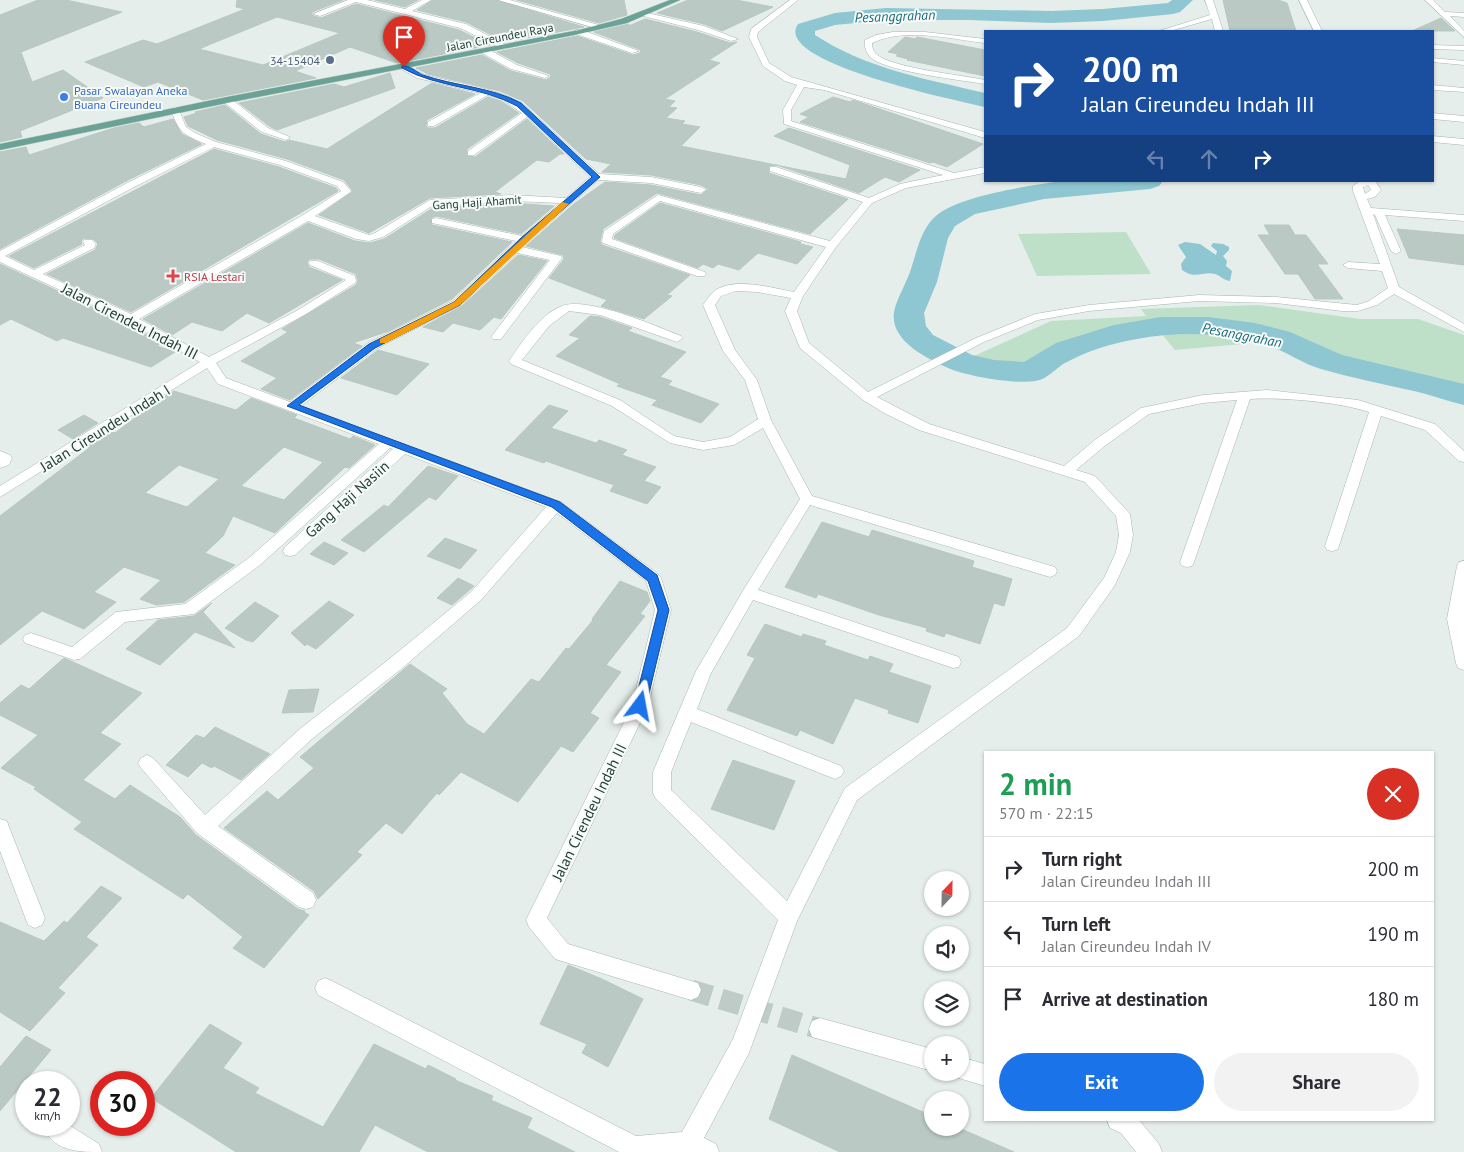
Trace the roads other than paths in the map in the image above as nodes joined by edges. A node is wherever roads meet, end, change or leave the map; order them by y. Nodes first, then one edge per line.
1 (354, 0) edge
2 (358, 0) edge
3 (427, 0) edge
4 (502, 0) edge
5 (676, 0) edge
6 (794, 0) edge
7 (1209, 0) edge
8 (1303, 0) edge
9 (1429, 0) edge
10 (408, 11) junction
11 (317, 14) dead end
12 (646, 14) junction
13 (1215, 16) junction
14 (1446, 16) junction
15 (1464, 17) edge
16 (602, 27) junction
17 (1166, 30) edge
18 (1219, 30) edge
19 (1318, 30) edge
20 (579, 32) junction
21 (1464, 35) edge
22 (734, 39) dead end
23 (984, 41) edge
24 (506, 47) junction
25 (1434, 47) edge
26 (1464, 48) edge
27 (635, 51) dead end
28 (485, 52) junction
29 (1434, 60) edge
30 (1464, 62) edge
31 (404, 67) junction
32 (546, 76) dead end
33 (984, 82) edge
34 (802, 84) junction
35 (1434, 87) edge
36 (1464, 90) edge
37 (488, 92) junction
38 (227, 100) junction
39 (175, 110) junction
40 (528, 113) junction
41 (1434, 116) edge
42 (1464, 119) edge
43 (431, 124) dead end
44 (984, 135) edge
45 (286, 137) dead end
46 (1434, 139) edge
47 (1464, 142) edge
48 (213, 144) junction
49 (0, 147) edge
50 (471, 153) dead end
51 (773, 169) dead end
52 (984, 170) edge
53 (953, 175) junction
54 (596, 177) junction
55 (1369, 182) edge
56 (701, 190) dead end
57 (569, 201) junction
58 (869, 201) junction
59 (1367, 211) junction
60 (1379, 212) junction
61 (307, 217) junction
62 (1464, 218) edge
63 (436, 221) dead end
64 (524, 240) junction
65 (88, 242) dead end
66 (832, 244) junction
67 (515, 249) junction
68 (1396, 250) dead end
69 (0, 256) edge
70 (314, 263) dead end
71 (1348, 265) dead end
72 (1387, 268) junction
73 (36, 273) junction
74 (701, 274) dead end
75 (1394, 289) junction
76 (797, 296) junction
77 (132, 319) junction
78 (1464, 329) edge
79 (497, 337) dead end
80 (677, 338) dead end
81 (209, 362) junction
82 (1245, 396) junction
83 (867, 397) junction
84 (292, 406) junction
85 (1376, 410) junction
86 (765, 420) junction
87 (397, 444) junction
88 (0, 455) edge
89 (1464, 458) edge
90 (0, 464) edge
91 (1066, 471) junction
92 (0, 492) edge
93 (807, 499) junction
94 (556, 505) junction
95 (1332, 546) dead end
96 (290, 551) dead end
97 (1187, 562) dead end
98 (1464, 566) edge
99 (1050, 572) dead end
100 (749, 593) junction
101 (31, 639) dead end
102 (953, 662) dead end
103 (1464, 663) edge
104 (688, 713) junction
105 (147, 763) dead end
106 (835, 770) dead end
107 (0, 827) edge
108 (204, 827) junction
109 (306, 900) dead end
110 (789, 917) junction
111 (35, 918) dead end
112 (325, 988) dead end
113 (691, 990) tunnel mouth
114 (820, 1029) tunnel mouth
115 (924, 1058) edge
116 (969, 1071) edge
117 (984, 1075) edge
118 (1120, 1121) edge
119 (66, 1136) edge
120 (696, 1149) edge
121 (634, 1150) edge
122 (91, 1152) edge
123 (1151, 1152) edge

1 - 11 street
2 - 10 street
3 - 10 street
4 - 16 street
5 - 12 main road, Jalan Cireundeu Raya
6 - 34 street
7 - 13 street
8 - 19 street
9 - 14 street
10 - 24 street
12 - 16 main road, Jalan Cireundeu Raya
12 - 22 street
13 - 17 street
13 - 18 street
14 - 15 street
14 - 21 street
16 - 20 main road, Jalan Cireundeu Raya
20 - 24 main road, Jalan Cireundeu Raya
20 - 27 street
23 - 33 street
24 - 28 main road, Jalan Cireundeu Raya
25 - 26 street
28 - 31 main road, Jalan Cireundeu Raya
28 - 32 street
29 - 30 street
31 - 37 street
31 - 38 main road, Jalan Cireundeu Raya
34 - 44 street
34 - 53 street
35 - 36 street
37 - 40 street
37 - 43 street
38 - 39 main road, Jalan Cireundeu Raya
38 - 45 street
39 - 48 street
39 - 49 main road, Jalan Cireundeu Raya
40 - 50 street
40 - 54 street
41 - 42 street
46 - 47 street
48 - 61 street
48 - 69 street
51 - 58 street
52 - 53 street
53 - 58 street
54 - 56 street
54 - 57 street
55 - 59 street
57 - 61 street, Gang Haji Ahamit
57 - 64 street
58 - 66 street
59 - 60 street
59 - 72 street
60 - 62 street
60 - 68 street
61 - 77 street
63 - 64 street
64 - 67 street
65 - 73 street
66 - 74 street
66 - 76 street
67 - 79 street
67 - 84 street
69 - 73 street, Jalan Cirendeu Indah III
70 - 81 street, Jalan Cireundeu Indah I
71 - 72 street
72 - 75 street
73 - 77 street, Jalan Cirendeu Indah III
75 - 78 street
75 - 83 street
76 - 83 street
76 - 86 street
77 - 81 street, Jalan Cirendeu Indah III
80 - 86 street
81 - 84 street, Jalan Cirendeu Indah III
81 - 92 street, Jalan Cireundeu Indah I
82 - 85 street
82 - 91 street
82 - 97 street
83 - 91 street
84 - 87 street, Jalan Cirendeu Indah III
85 - 89 street
85 - 95 street
86 - 93 street
87 - 94 street, Jalan Cirendeu Indah III
87 - 96 street, Gang Haji Nasiin
87 - 101 street
88 - 90 street
91 - 110 street
93 - 99 street
93 - 100 street
94 - 108 street
94 - 113 street, Jalan Cirendeu Indah III
98 - 103 street
100 - 102 street
100 - 104 street
104 - 106 street
104 - 110 street
105 - 108 street
107 - 111 street
108 - 109 street
110 - 120 street
112 - 121 street
114 - 115 street
116 - 117 street
118 - 123 street
119 - 122 street
120 - 121 street

